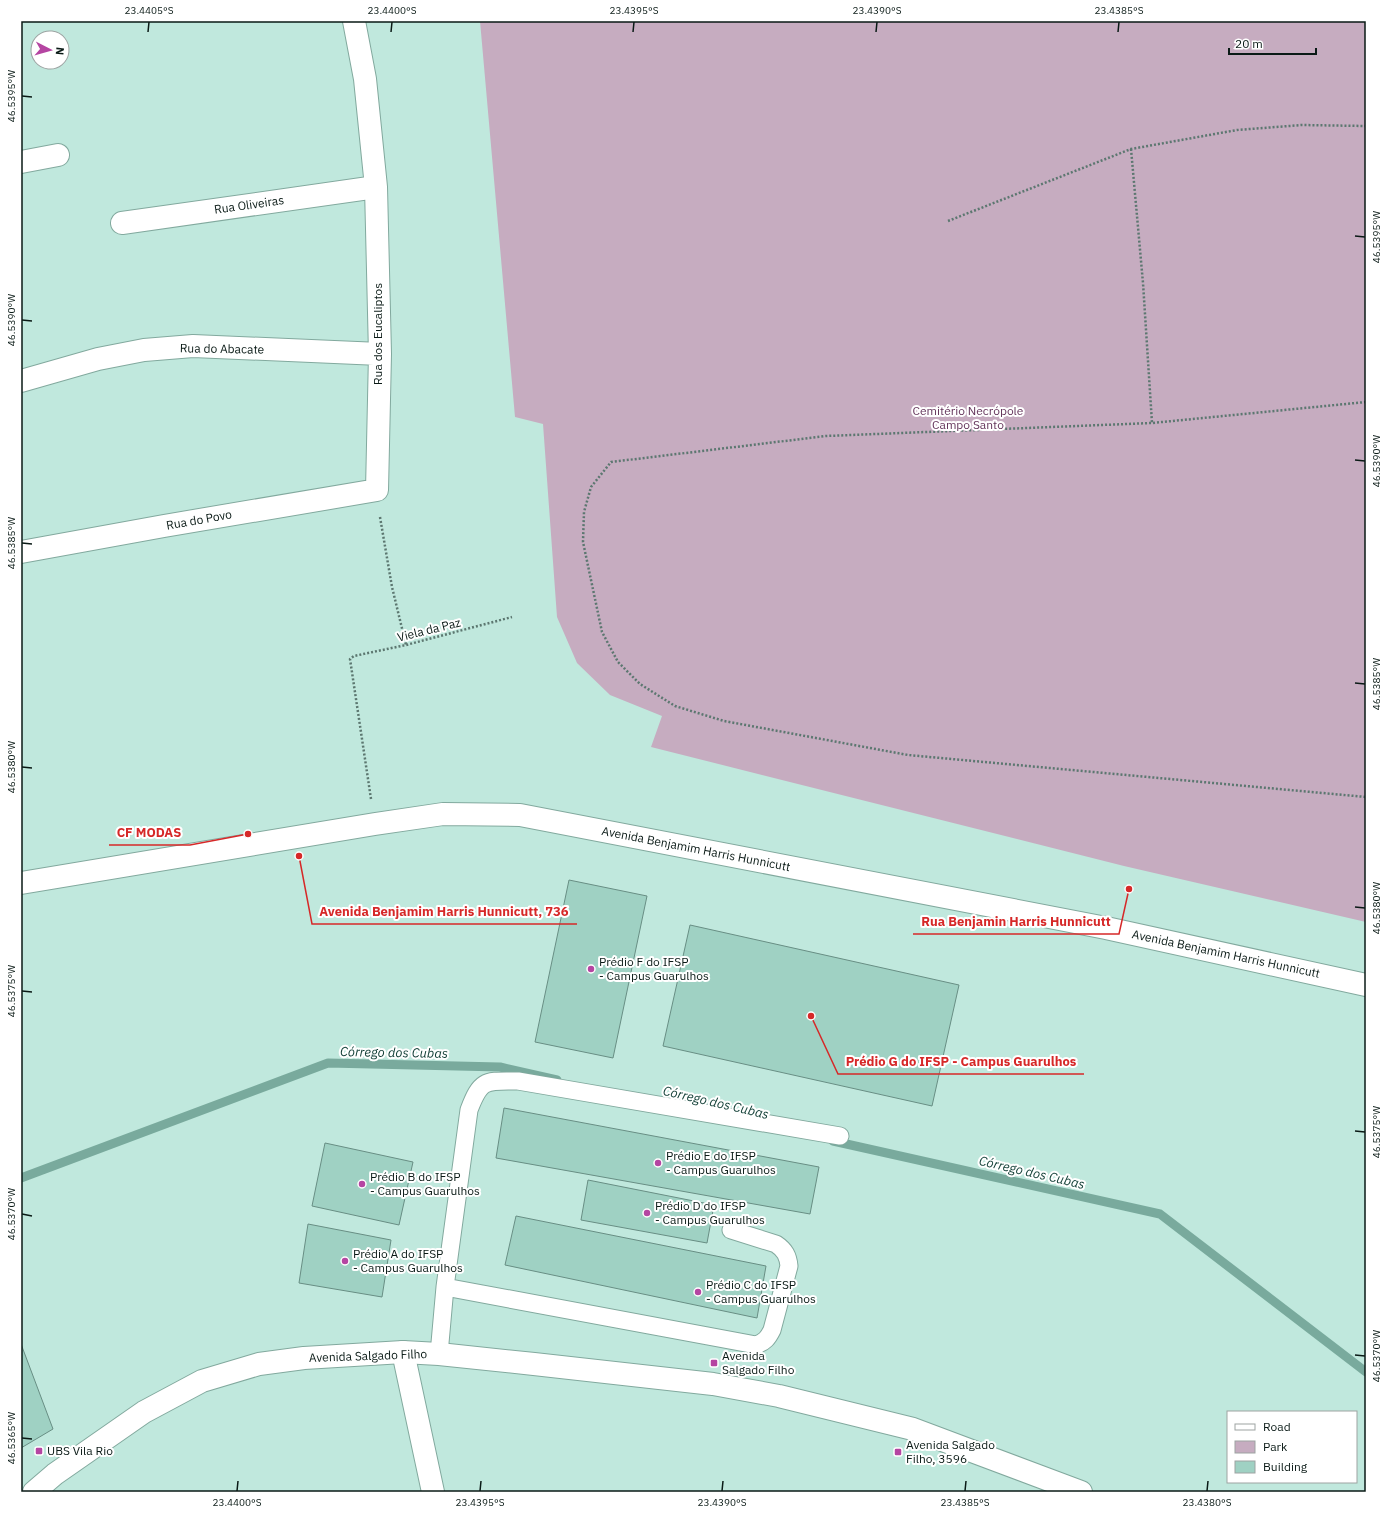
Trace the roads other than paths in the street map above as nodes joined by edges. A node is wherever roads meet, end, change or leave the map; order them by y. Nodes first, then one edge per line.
1 (354, 21) edge
2 (58, 155) dead end
3 (21, 162) edge
4 (376, 187) junction
5 (122, 223) dead end
6 (380, 354) junction
7 (21, 381) edge
8 (377, 490) joint
9 (21, 552) edge
10 (21, 883) edge
11 (1366, 985) edge
12 (840, 1136) dead end
13 (731, 1230) dead end
14 (445, 1287) junction
15 (403, 1352) junction
16 (439, 1354) junction
17 (1055, 1487) edge
18 (34, 1492) edge
19 (433, 1492) edge
20 (1081, 1492) edge

1 - 4 street, Rua dos Eucaliptos
2 - 3 street
4 - 5 street, Rua Oliveiras
4 - 6 street, Rua dos Eucaliptos
6 - 7 street, Rua do Abacate
6 - 8 street, Rua dos Eucaliptos
8 - 9 street, Rua do Povo
10 - 11 street, Avenida Benjamim Harris Hunnicutt
12 - 14 lane
13 - 14 lane
14 - 16 lane
15 - 16 street, Avenida Salgado Filho
15 - 18 street, Avenida Salgado Filho
15 - 19 street
16 - 17 street, Avenida Salgado Filho
17 - 20 street, Avenida Salgado Filho

